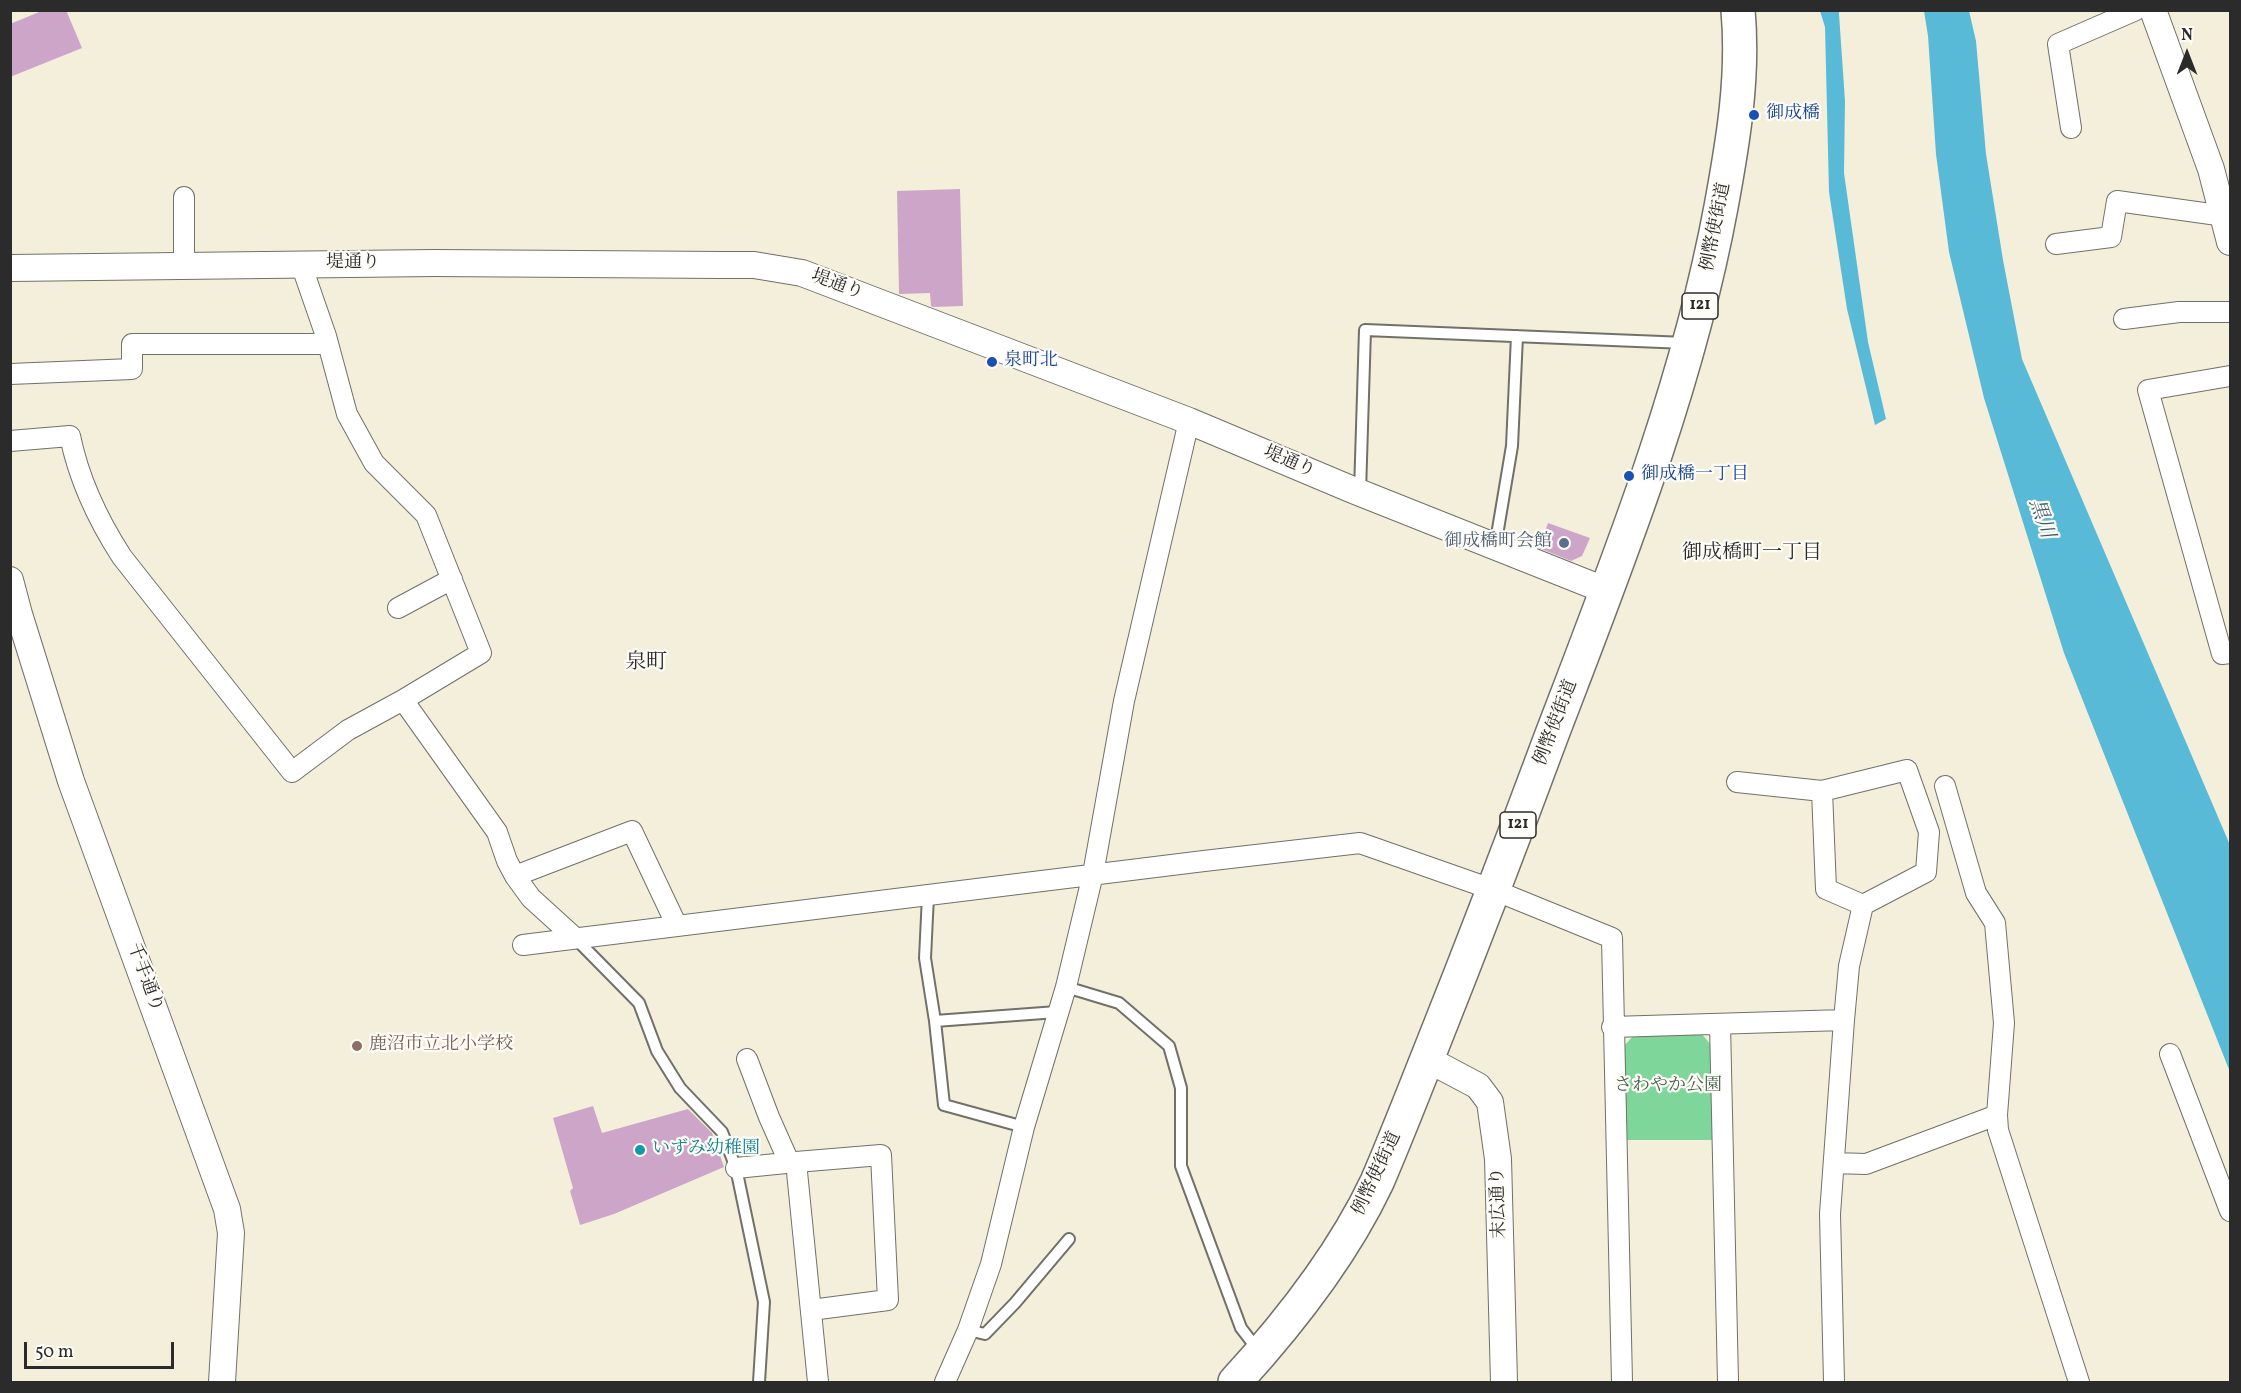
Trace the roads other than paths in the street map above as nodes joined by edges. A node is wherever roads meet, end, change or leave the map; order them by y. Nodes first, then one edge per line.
1 (1738, 10) edge
2 (2136, 10) edge
3 (2153, 10) edge
4 (2071, 128) dead end
5 (184, 197) dead end
6 (2224, 216) junction
7 (2230, 242) edge
8 (2056, 244) dead end
9 (301, 264) junction
10 (184, 265) junction
11 (10, 268) edge
12 (2230, 312) edge
13 (2124, 319) dead end
14 (1517, 336) junction
15 (1689, 343) junction
16 (328, 344) junction
17 (10, 374) edge
18 (2230, 376) edge
19 (1190, 421) junction
20 (10, 441) edge
21 (1360, 493) junction
22 (1495, 546) junction
23 (452, 579) junction
24 (10, 580) edge
25 (1607, 591) junction
26 (398, 608) dead end
27 (2230, 653) edge
28 (403, 700) junction
29 (1737, 782) dead end
30 (1945, 786) dead end
31 (1822, 791) junction
32 (1093, 874) junction
33 (515, 876) junction
34 (1494, 890) junction
35 (928, 896) junction
36 (1863, 905) junction
37 (676, 926) junction
38 (575, 938) junction
39 (524, 945) dead end
40 (1066, 987) junction
41 (1057, 1012) junction
42 (1844, 1020) junction
43 (935, 1021) junction
44 (1720, 1024) junction
45 (1612, 1027) junction
46 (2170, 1054) dead end
47 (747, 1059) dead end
48 (1427, 1059) junction
49 (1997, 1114) junction
50 (1024, 1126) junction
51 (792, 1162) junction
52 (1834, 1163) junction
53 (736, 1168) junction
54 (2230, 1211) edge
55 (1069, 1239) dead end
56 (811, 1310) junction
57 (968, 1330) junction
58 (1248, 1373) edge
59 (222, 1383) edge
60 (759, 1383) edge
61 (818, 1383) edge
62 (945, 1383) edge
63 (1504, 1383) edge
64 (1622, 1383) edge
65 (1728, 1383) edge
66 (1834, 1383) edge
67 (2079, 1383) edge

1 - 15 highway, 例幣使街道 / 121
2 - 4 street
3 - 6 street
5 - 10 street
6 - 7 street
6 - 8 street
9 - 10 street, 堤通り
9 - 16 street
9 - 19 street, 堤通り
10 - 11 street, 堤通り
12 - 13 street
14 - 15 lane
14 - 21 lane
14 - 22 lane
15 - 25 highway, 例幣使街道 / 121
16 - 17 street
16 - 23 street
18 - 27 street
19 - 21 street, 堤通り
19 - 32 street
20 - 28 street
21 - 22 street, 堤通り
22 - 25 street, 堤通り
23 - 26 street
23 - 28 street
24 - 59 street, 千手通り
25 - 34 highway, 例幣使街道 / 121
28 - 33 street
29 - 31 street
30 - 49 street
31 - 36 street
31 - 36 street
32 - 34 street
32 - 35 street
32 - 40 street
33 - 37 street
33 - 38 street
34 - 45 street
34 - 48 highway, 例幣使街道 / 121
35 - 37 street
35 - 43 lane
36 - 42 street
37 - 38 street
38 - 39 street
38 - 53 lane
40 - 41 street
40 - 58 lane
41 - 43 lane
41 - 50 street
42 - 44 street
42 - 52 street
43 - 50 lane
44 - 45 street
44 - 65 street
45 - 64 street
46 - 54 street
47 - 51 street
48 - 58 highway, 例幣使街道 / 121
48 - 63 street, 末広通り
49 - 52 street
49 - 67 street
50 - 57 street
51 - 53 street
51 - 56 street
51 - 56 street
52 - 66 street
53 - 60 lane
55 - 57 lane
56 - 61 street
57 - 62 street

